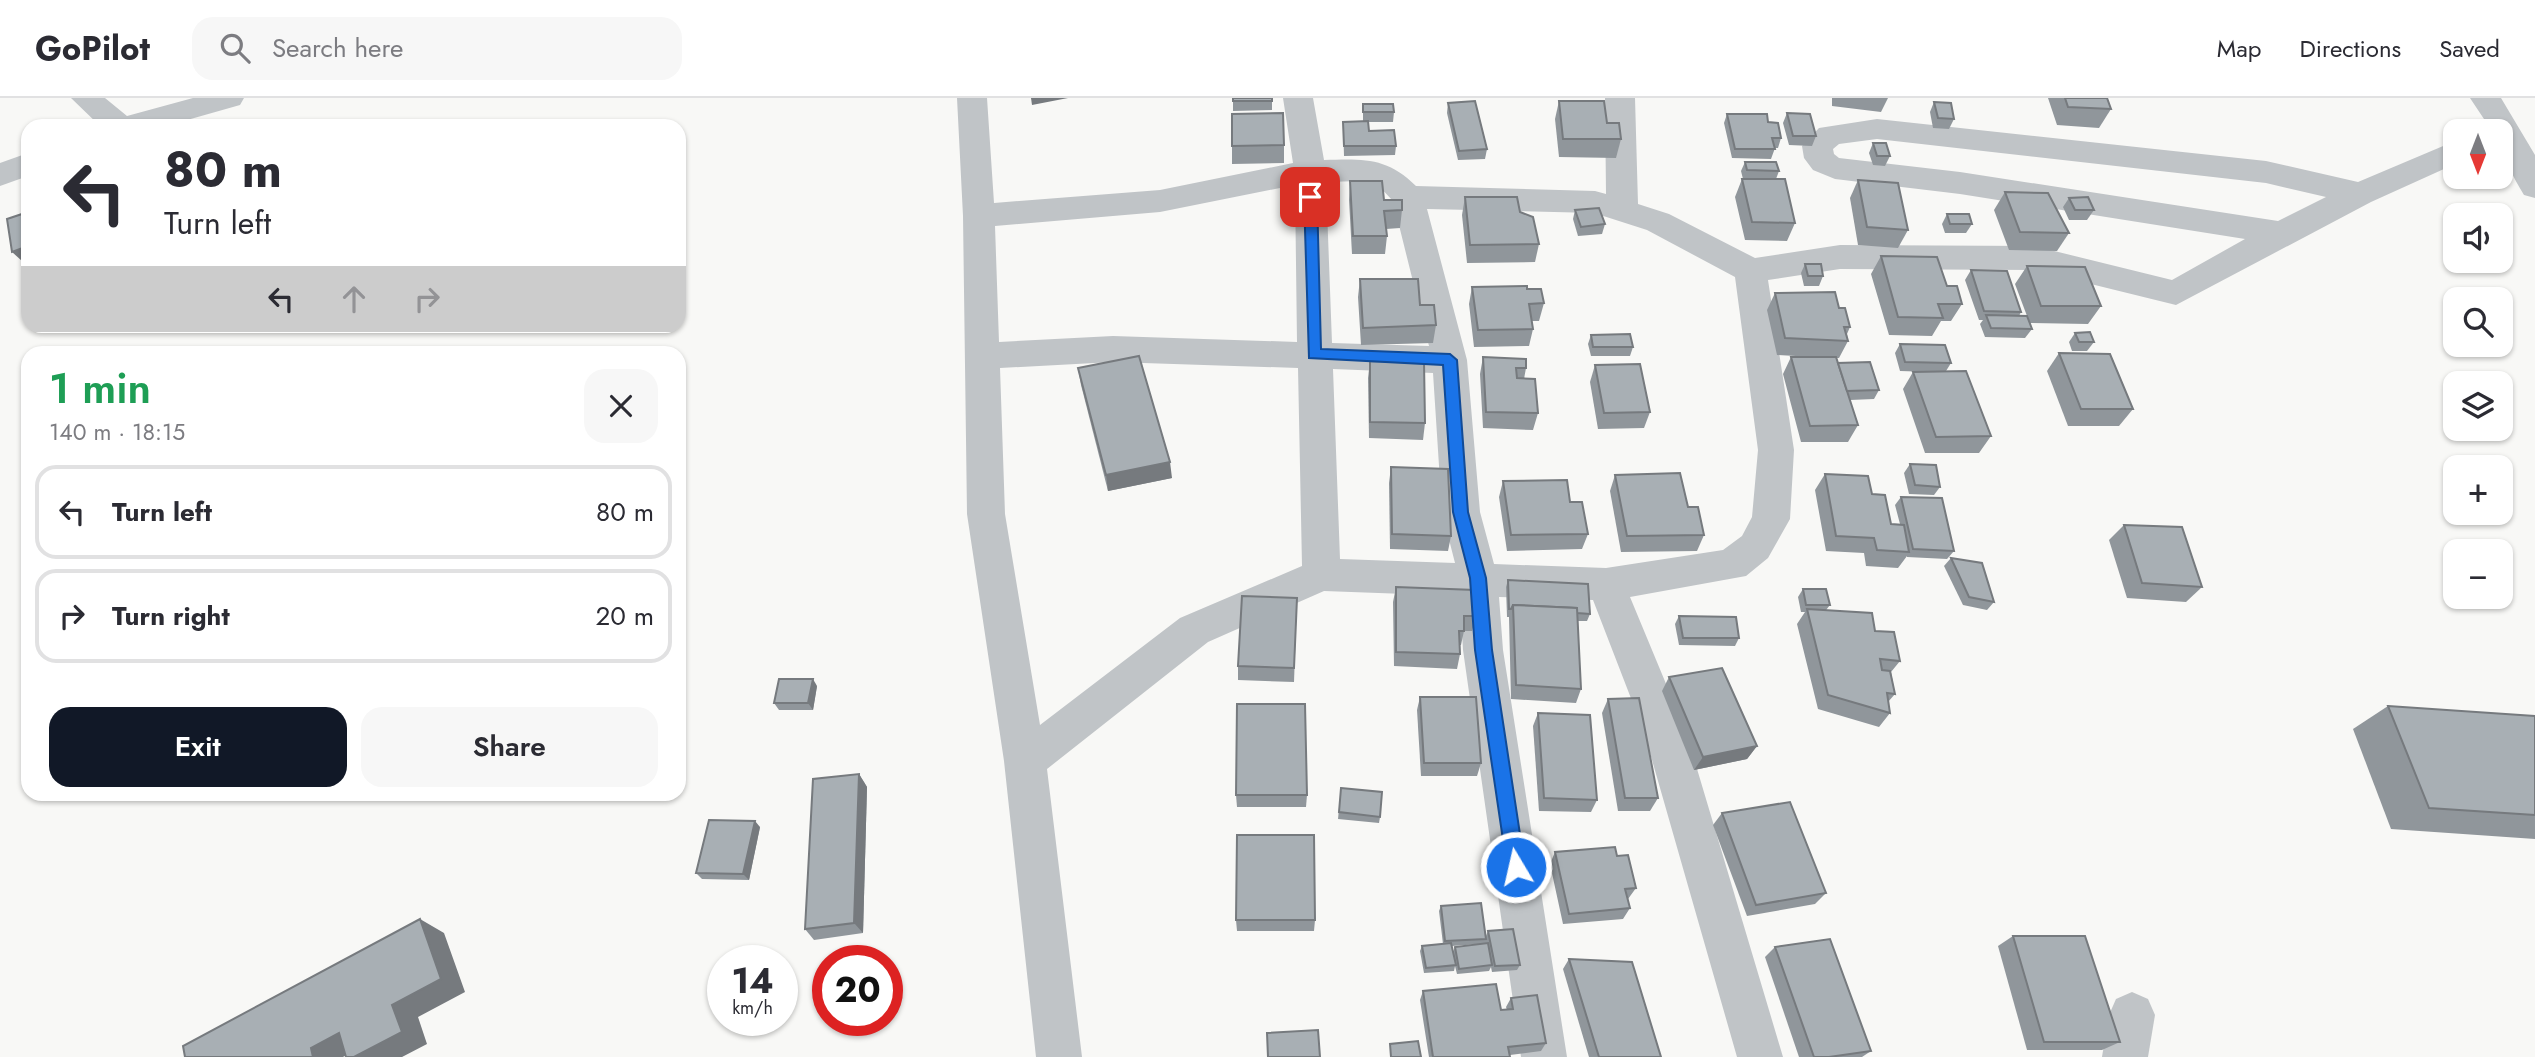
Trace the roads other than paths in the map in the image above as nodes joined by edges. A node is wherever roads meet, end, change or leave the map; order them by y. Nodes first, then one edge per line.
1 (229, 98) edge
2 (972, 98) edge
3 (1298, 98) edge
4 (1620, 98) edge
5 (155, 119) edge
6 (2513, 139) edge
7 (2443, 157) edge
8 (21, 167) edge
9 (1310, 171) junction
10 (0, 175) edge
11 (2535, 187) edge
12 (2360, 194) junction
13 (1408, 197) junction
14 (1622, 211) junction
15 (979, 216) junction
16 (2282, 233) junction
17 (1751, 271) junction
18 (1314, 354) junction
19 (982, 356) junction
20 (1450, 360) junction
21 (1321, 575) junction
22 (1478, 578) junction
23 (1606, 584) junction
24 (1025, 761) junction
25 (1059, 1057) edge
26 (1544, 1057) edge
27 (1760, 1057) edge

1 - 5 lane
2 - 15 lane
3 - 9 lane
4 - 14 lane
6 - 11 lane
7 - 12 lane
8 - 10 lane
9 - 13 lane
9 - 15 lane
9 - 18 lane
12 - 16 lane
12 - 16 lane
13 - 14 lane
13 - 20 lane
14 - 17 lane
15 - 19 lane
16 - 17 lane
17 - 23 lane
18 - 19 lane
18 - 20 lane
18 - 21 lane
19 - 24 lane
20 - 22 lane
21 - 22 lane
21 - 24 lane
22 - 23 lane
22 - 26 lane
23 - 27 lane
24 - 25 lane

